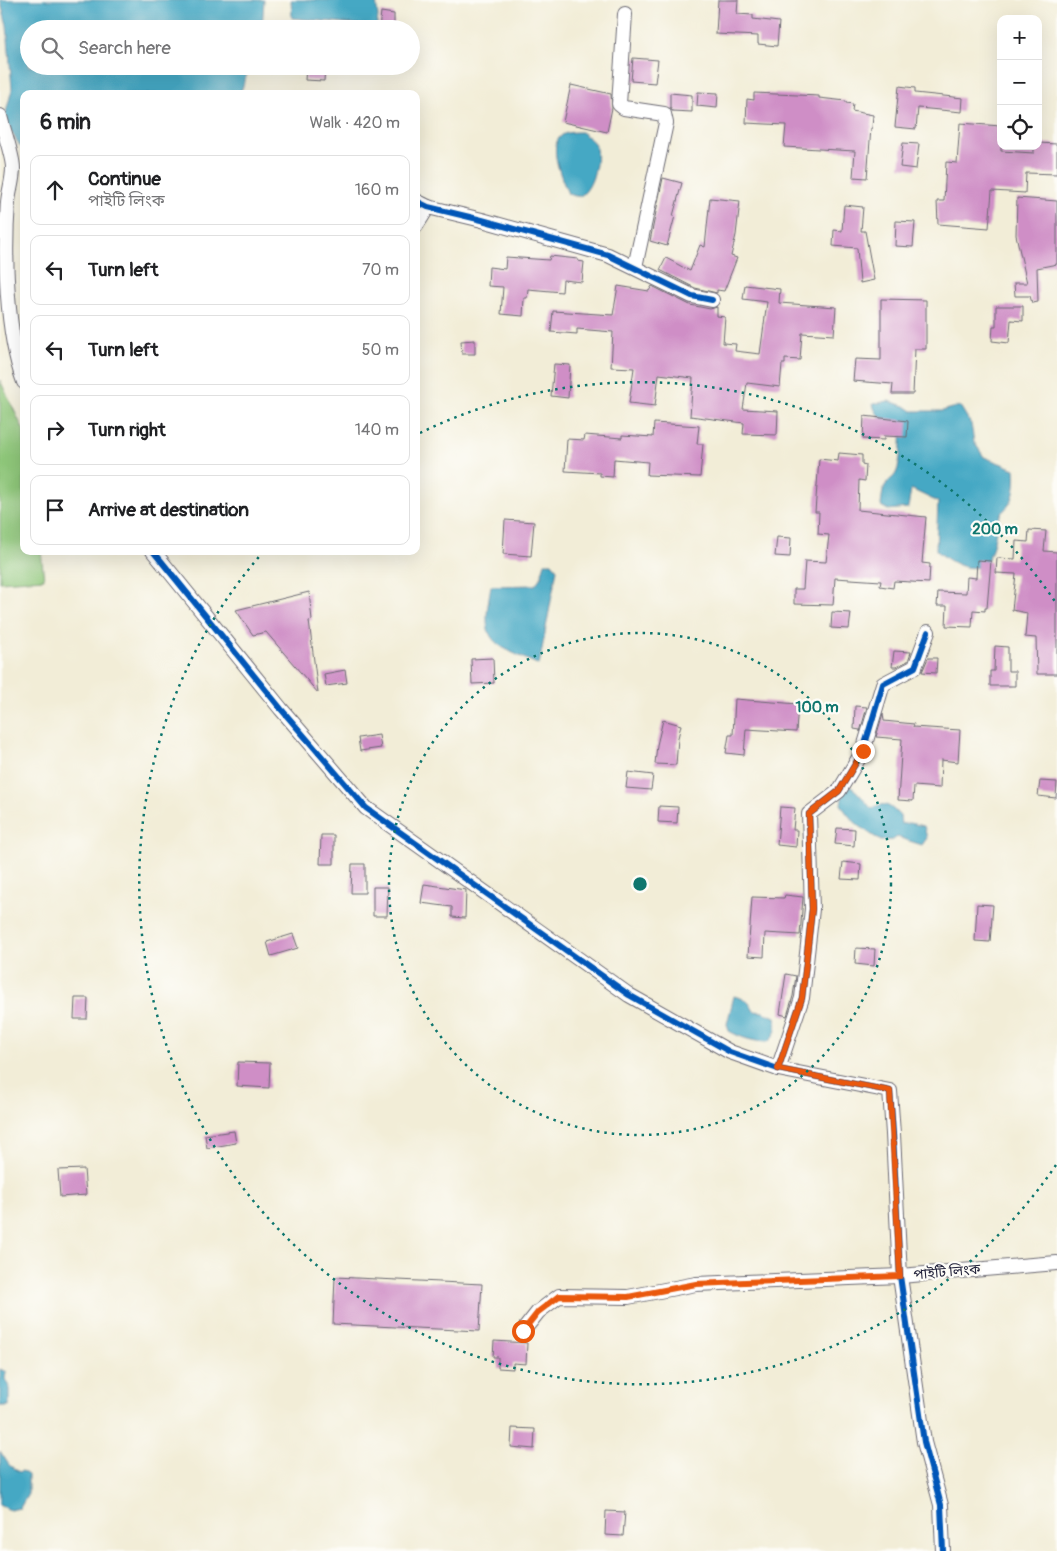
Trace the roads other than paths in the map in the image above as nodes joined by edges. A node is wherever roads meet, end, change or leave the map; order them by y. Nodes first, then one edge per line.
1 (625, 14) dead end
2 (0, 116) edge
3 (18, 167) edge
4 (422, 204) edge
5 (635, 267) junction
6 (712, 300) dead end
7 (20, 372) edge
8 (156, 555) edge
9 (928, 632) dead end
10 (778, 1069) junction
11 (1057, 1263) edge
12 (900, 1276) junction
13 (523, 1331) dead end
14 (943, 1551) edge

1 - 5 street
2 - 3 street
3 - 7 street
4 - 5 street
5 - 6 street
8 - 10 street
9 - 10 street
10 - 12 street
11 - 12 street, পাইটি লিংক
12 - 13 street, পাইটি লিংক
12 - 14 street

